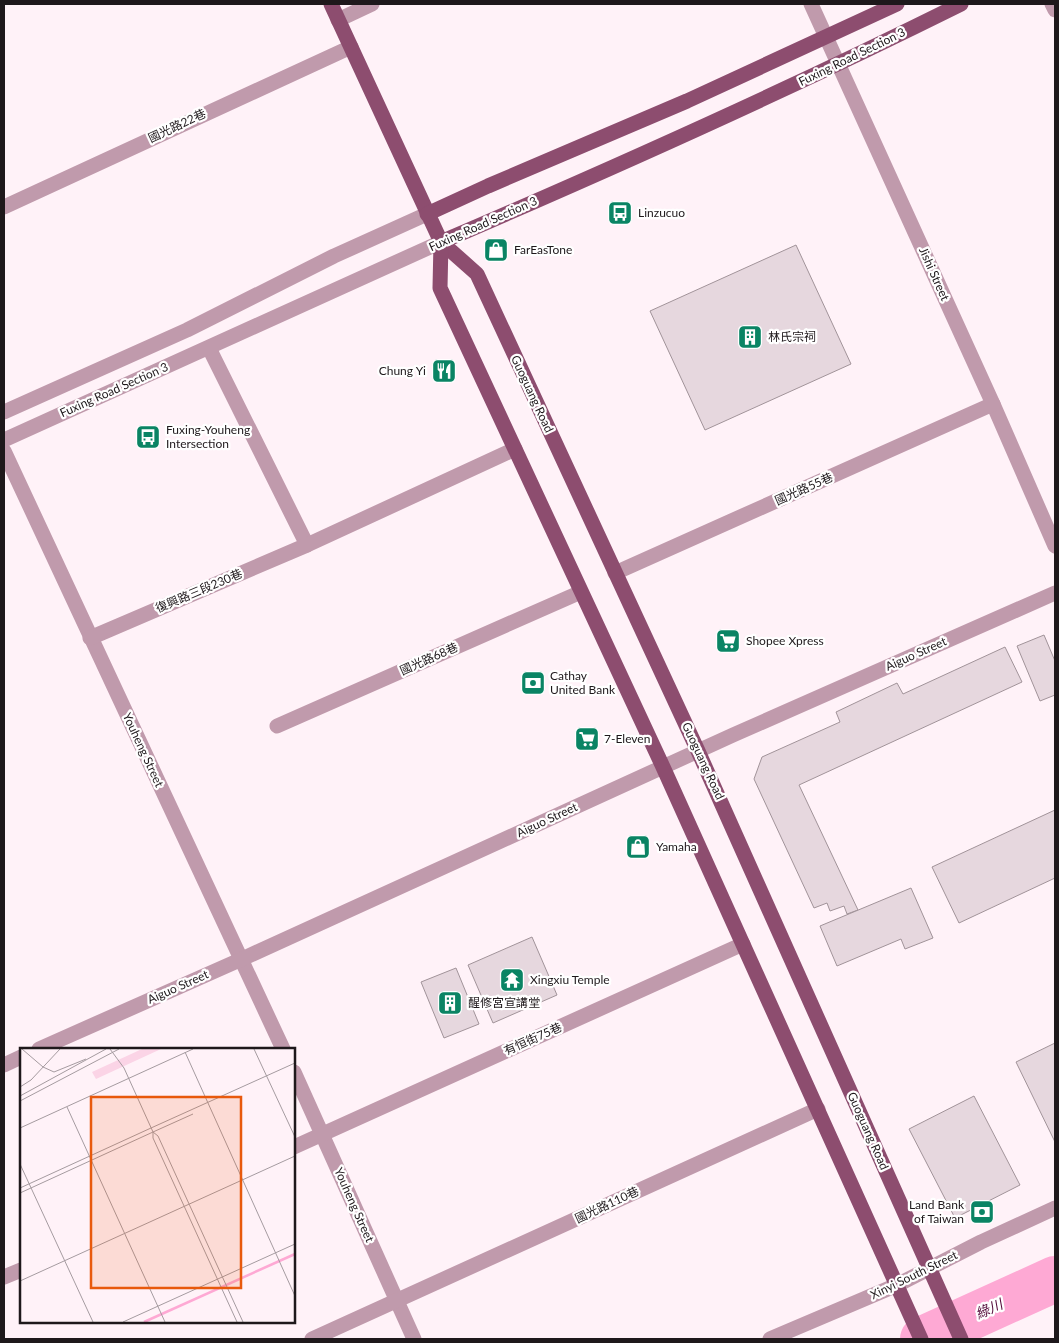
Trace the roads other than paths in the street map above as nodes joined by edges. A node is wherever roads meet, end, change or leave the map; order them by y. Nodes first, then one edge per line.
1 (331, 4) edge
2 (372, 4) edge
3 (811, 4) edge
4 (897, 4) edge
5 (961, 4) edge
6 (1052, 4) edge
7 (1055, 10) edge
8 (338, 20) junction
9 (826, 37) junction
10 (351, 47) junction
11 (839, 64) junction
12 (4, 207) edge
13 (427, 214) junction
14 (441, 242) junction
15 (209, 348) junction
16 (993, 404) junction
17 (4, 412) edge
18 (4, 440) edge
19 (515, 450) junction
20 (4, 451) edge
21 (307, 545) junction
22 (1055, 546) edge
23 (615, 573) junction
24 (581, 592) junction
25 (1055, 593) edge
26 (90, 638) junction
27 (277, 726) dead end
28 (698, 751) junction
29 (663, 767) junction
30 (743, 944) junction
31 (242, 959) junction
32 (41, 1048) edge
33 (283, 1048) edge
34 (20, 1057) edge
35 (4, 1065) edge
36 (295, 1074) edge
37 (818, 1109) junction
38 (322, 1134) junction
39 (295, 1147) edge
40 (1055, 1208) edge
41 (20, 1270) edge
42 (929, 1270) junction
43 (4, 1278) edge
44 (897, 1286) junction
45 (397, 1302) junction
46 (312, 1339) edge
47 (414, 1339) edge
48 (770, 1339) edge
49 (921, 1339) edge
50 (961, 1339) edge

1 - 8 main road, Guoguang Road
2 - 8 street
3 - 9 street, Jishi Street
4 - 9 main road, Fuxing Road Section 3
5 - 11 main road, Fuxing Road Section 3
6 - 7 street
8 - 10 main road, Guoguang Road
9 - 11 street, Jishi Street
9 - 13 main road, Fuxing Road Section 3
10 - 12 street, 國光路22巷
10 - 13 main road, Guoguang Road
11 - 14 main road, Fuxing Road Section 3
11 - 16 street, Jishi Street
13 - 14 main road, Guoguang Road
13 - 17 street, Fuxing Road Section 3
14 - 15 street, Fuxing Road Section 3
14 - 19 main road, Guoguang Road
14 - 23 main road, Guoguang Road
15 - 18 street, Fuxing Road Section 3
15 - 21 street
16 - 22 street, Jishi Street
16 - 23 street, 國光路55巷
19 - 21 street, 復興路三段230巷
19 - 24 main road, Guoguang Road
20 - 26 street, Youheng Street
21 - 26 street, 復興路三段230巷
23 - 28 main road, Guoguang Road
24 - 27 street, 國光路68巷
24 - 29 main road, Guoguang Road
25 - 28 street, Aiguo Street
26 - 31 street, Youheng Street
28 - 29 street, Aiguo Street
28 - 42 main road, Guoguang Road
29 - 30 main road, Guoguang Road
29 - 31 street, Aiguo Street
30 - 37 main road, Guoguang Road
30 - 38 street, 有恒街75巷
31 - 32 street, Aiguo Street
31 - 33 street, Youheng Street
34 - 35 street
36 - 38 street, Youheng Street
37 - 44 main road, Guoguang Road
37 - 45 street, 國光路110巷
38 - 39 street, 有恒街75巷
38 - 45 street, Youheng Street
40 - 42 street, Xinyi South Street
41 - 43 street
42 - 44 street, Xinyi South Street
42 - 50 main road, Guoguang Road
44 - 48 street, Xinyi South Street
44 - 49 main road, Guoguang Road
45 - 46 street, 國光路110巷
45 - 47 street, Youheng Street

